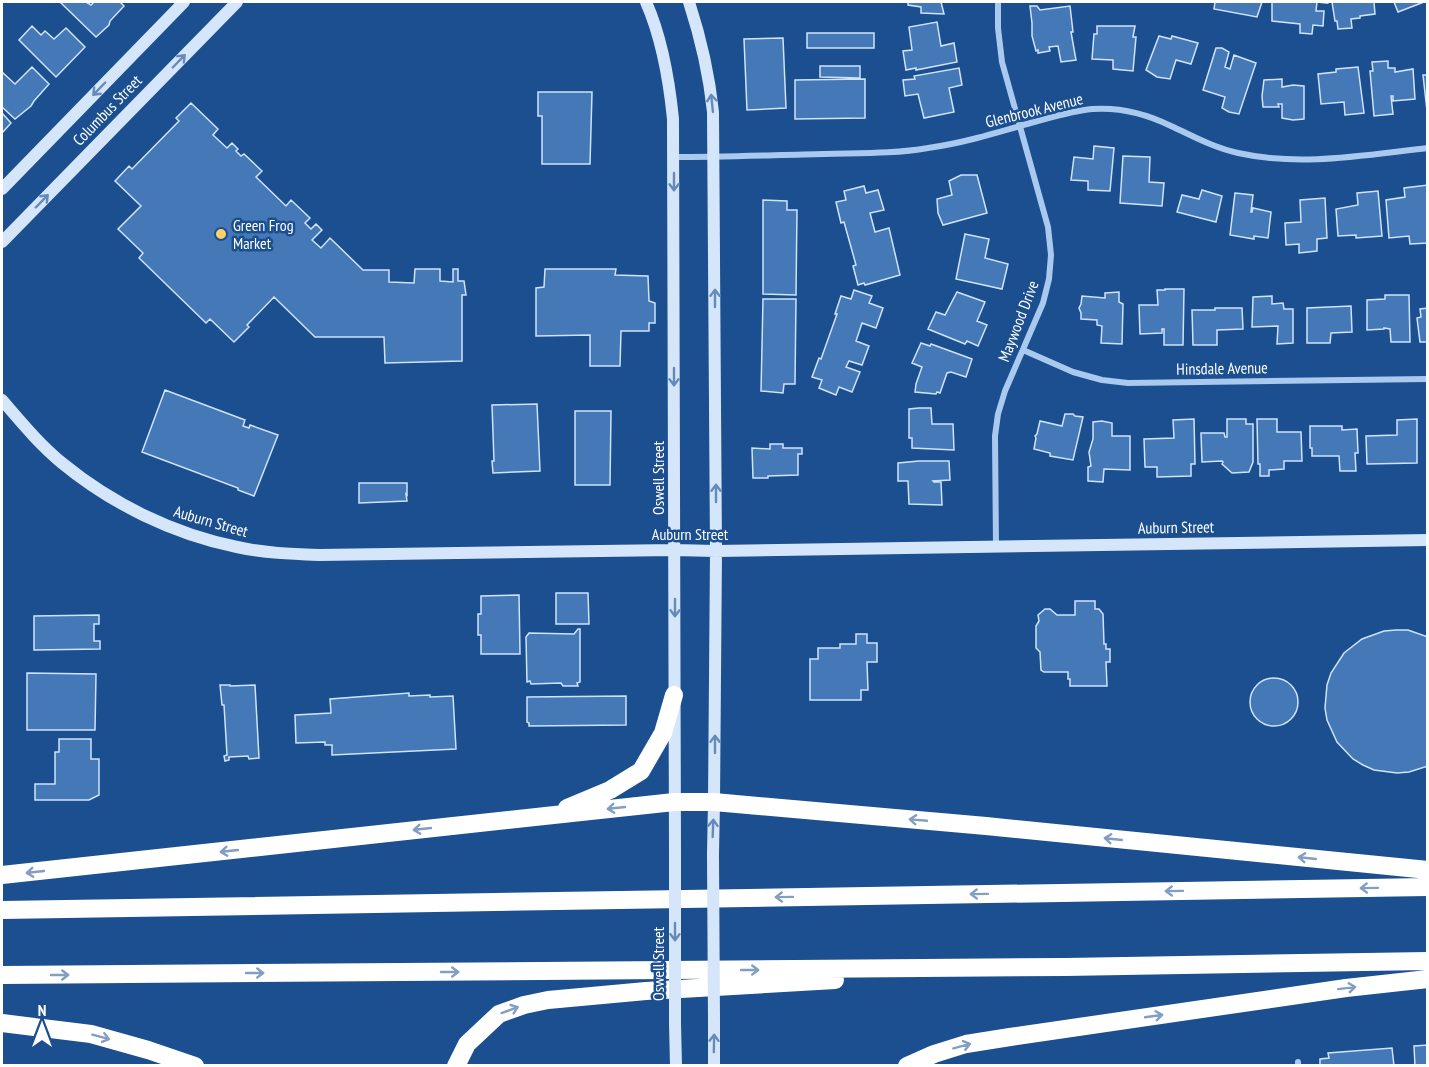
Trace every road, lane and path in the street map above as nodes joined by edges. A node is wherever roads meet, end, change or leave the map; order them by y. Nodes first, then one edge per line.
1 (184, 2) edge
2 (237, 2) edge
3 (646, 2) edge
4 (689, 2) edge
5 (998, 2) edge
6 (1020, 126) junction
7 (1428, 148) edge
8 (674, 157) junction
9 (714, 157) junction
10 (2, 189) edge
11 (2, 242) edge
12 (1023, 350) junction
13 (1428, 379) edge
14 (2, 400) edge
15 (1428, 540) edge
16 (996, 546) junction
17 (674, 550) junction
18 (716, 551) junction
19 (674, 695) junction
20 (674, 802) junction
21 (714, 802) junction
22 (547, 816) junction
23 (1428, 870) edge
24 (2, 875) edge
25 (1428, 887) edge
26 (2, 910) edge
27 (1428, 961) edge
28 (1065, 967) junction
29 (2, 975) edge
30 (1428, 979) edge
31 (2, 1023) edge
32 (195, 1065) edge
33 (456, 1065) edge
34 (676, 1065) edge
35 (714, 1065) edge
36 (907, 1065) edge

1 -> 10 main road, Columbus Street
11 -> 2 main road, Columbus Street
3 - 8 main road, Oswell Street
9 -> 4 main road
5 - 6 street, Maywood Drive
6 - 7 street, Glenbrook Avenue
6 - 9 street, Glenbrook Avenue
6 - 12 street, Maywood Drive
8 - 9 street, Glenbrook Avenue
8 -> 17 main road, Oswell Street
18 -> 9 main road
12 - 13 street, Hinsdale Avenue
12 - 16 street, Maywood Drive
14 - 17 main road, Auburn Street
15 - 16 main road, Auburn Street
16 - 18 main road, Auburn Street
17 - 18 main road, Auburn Street
17 -> 19 main road, Oswell Street
21 -> 18 main road
19 - 20 main road, Oswell Street
19 - 22 highway
20 - 21 highway
20 -> 22 highway
20 -> 34 main road, Oswell Street, bridge
23 -> 21 highway
35 -> 21 main road, bridge
22 -> 24 highway
25 -> 26 highway
27 - 28 highway
29 -> 28 highway
33 -> 28 highway
36 -> 30 highway
31 -> 32 highway

